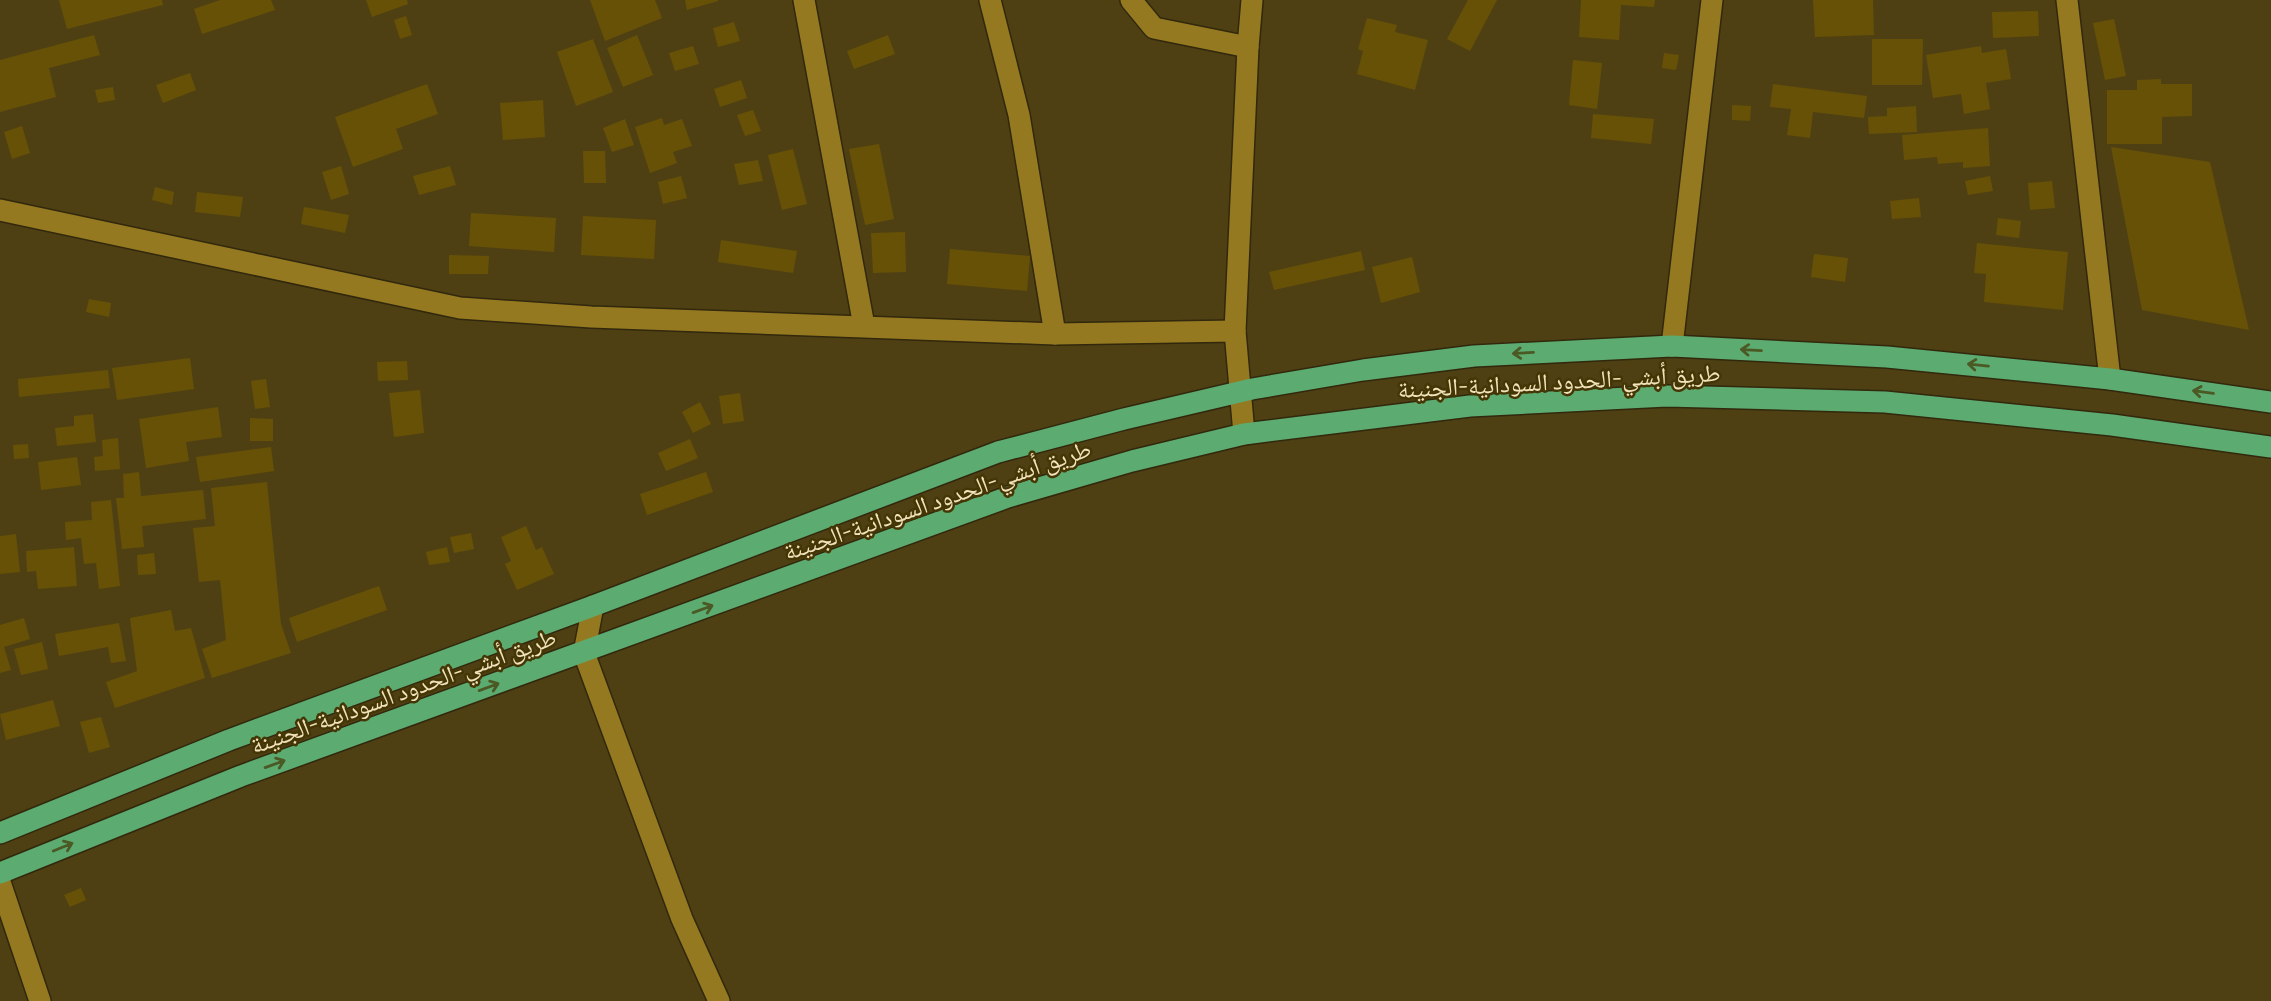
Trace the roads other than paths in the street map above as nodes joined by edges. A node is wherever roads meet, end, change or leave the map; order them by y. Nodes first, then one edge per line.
1 (804, 0) edge
2 (990, 0) edge
3 (1130, 0) edge
4 (1252, 0) edge
5 (1712, 0) edge
6 (2067, 0) edge
7 (1248, 47) junction
8 (0, 211) edge
9 (864, 326) junction
10 (1235, 331) junction
11 (1055, 334) junction
12 (1672, 346) junction
13 (2110, 379) junction
14 (1238, 392) junction
15 (2271, 402) edge
16 (1244, 434) junction
17 (2271, 447) edge
18 (593, 606) junction
19 (584, 653) junction
20 (229, 740) junction
21 (241, 776) junction
22 (0, 834) edge
23 (0, 873) edge
24 (0, 882) edge
25 (40, 1001) edge
26 (719, 1001) edge

1 - 9 street
2 - 11 street
3 - 7 street
4 - 7 street
5 - 12 street
6 - 13 street
7 - 10 street
8 - 9 street
9 - 11 street
10 - 11 street
10 - 14 street
13 -> 12 highway
12 -> 14 highway
15 -> 13 highway
14 - 16 street
14 - 18 highway
16 - 17 highway, طريق أبشي-الحدود السودانية-الجنينة
19 -> 16 highway, طريق أبشي-الحدود السودانية-الجنينة
18 - 19 street
18 - 20 highway
21 -> 19 highway, طريق أبشي-الحدود السودانية-الجنينة
19 - 26 street
20 - 21 highway
20 - 22 highway
23 -> 21 highway, طريق أبشي-الحدود السودانية-الجنينة
24 - 25 street

